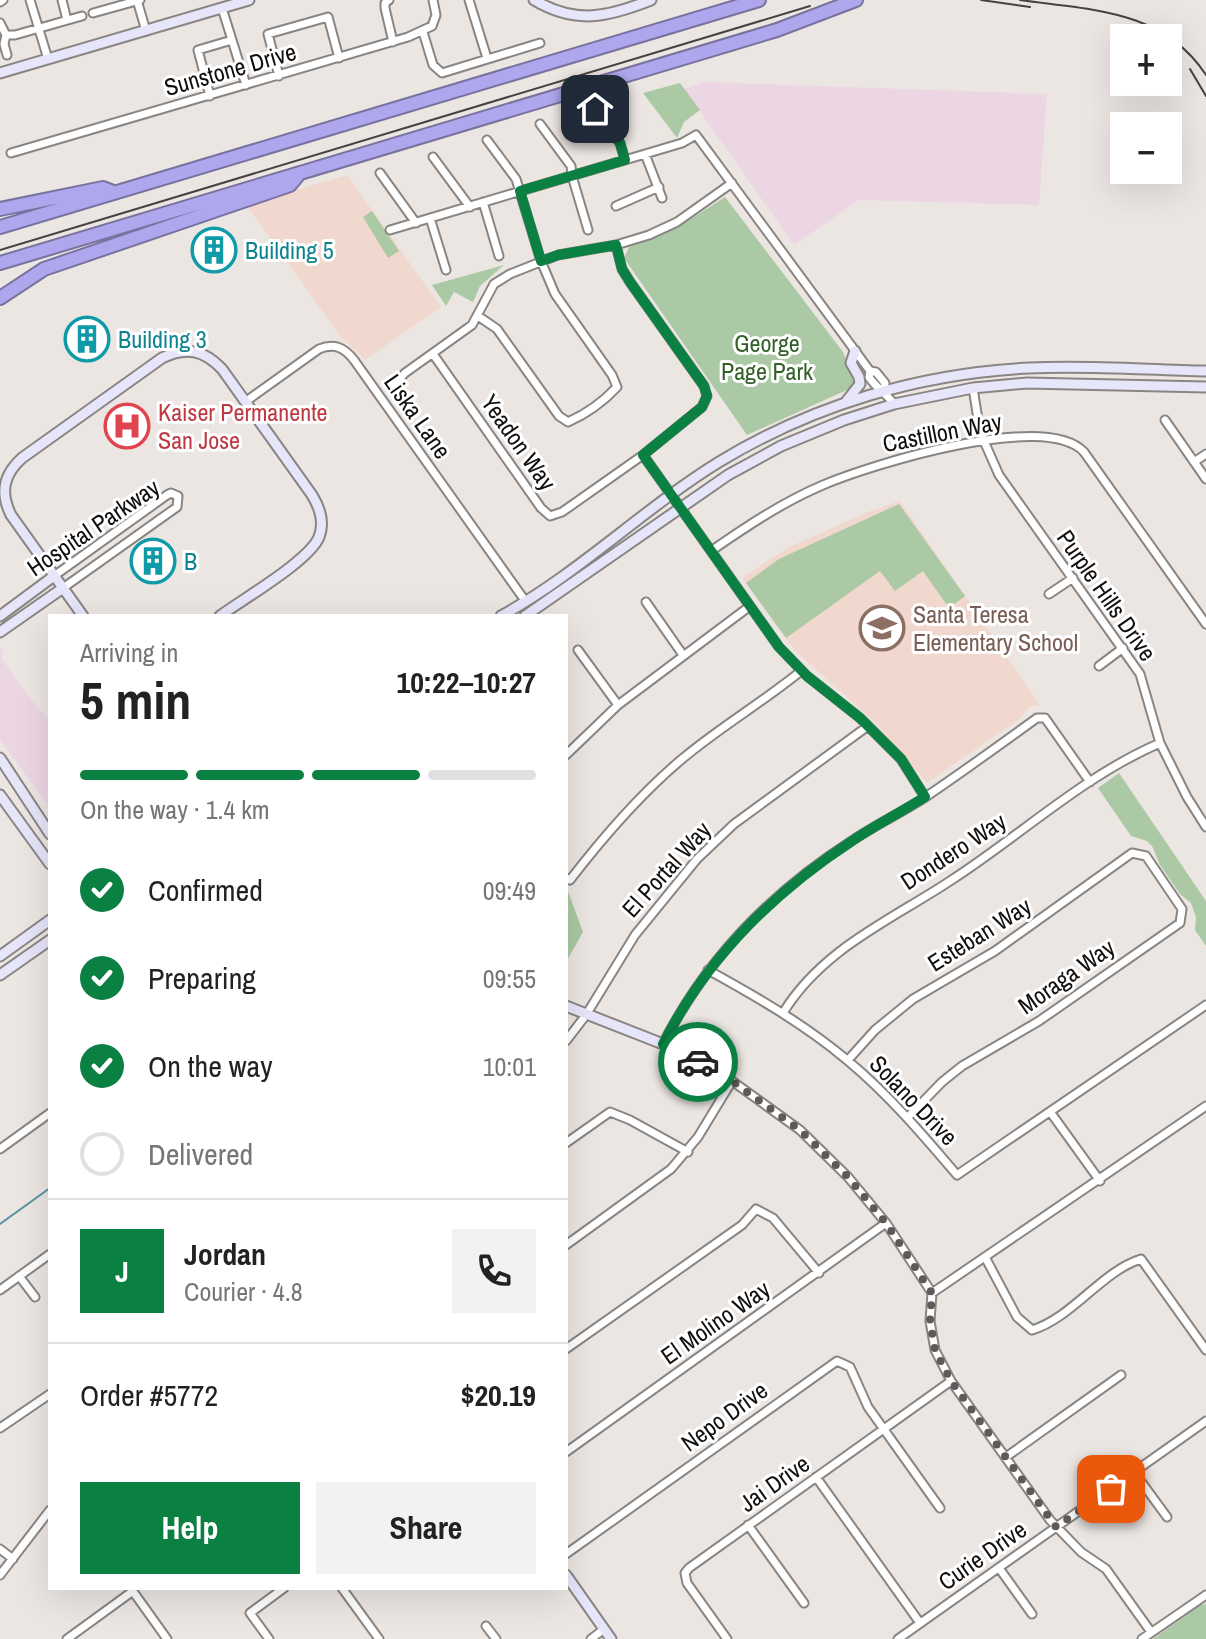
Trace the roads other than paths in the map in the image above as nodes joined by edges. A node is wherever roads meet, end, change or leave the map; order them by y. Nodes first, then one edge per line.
1 (30, 0) edge
2 (62, 0) edge
3 (105, 0) edge
4 (138, 0) edge
5 (249, 0) edge
6 (389, 0) edge
7 (433, 0) edge
8 (469, 0) edge
9 (534, 0) edge
10 (651, 0) edge
11 (759, 0) edge
12 (856, 0) edge
13 (222, 8) junction
14 (108, 9) junction
15 (93, 13) dead end
16 (82, 16) dead end
17 (67, 20) junction
18 (0, 23) edge
19 (39, 29) junction
20 (146, 31) junction
21 (423, 32) junction
22 (6, 35) junction
23 (232, 40) junction
24 (393, 42) junction
25 (540, 43) dead end
26 (7, 55) dead end
27 (339, 58) junction
28 (487, 58) junction
29 (48, 59) junction
30 (0, 73) edge
31 (279, 76) junction
32 (246, 85) junction
33 (210, 96) junction
34 (595, 109) dead end
35 (540, 124) dead end
36 (487, 140) dead end
37 (11, 153) dead end
38 (645, 154) junction
39 (433, 157) dead end
40 (625, 160) junction
41 (301, 172) junction
42 (380, 173) dead end
43 (572, 176) junction
44 (732, 183) junction
45 (659, 187) junction
46 (520, 191) junction
47 (116, 193) junction
48 (662, 198) dead end
49 (483, 202) junction
50 (616, 206) dead end
51 (470, 207) junction
52 (0, 209) edge
53 (430, 218) junction
54 (416, 223) junction
55 (0, 227) edge
56 (390, 230) dead end
57 (588, 230) dead end
58 (616, 245) junction
59 (499, 256) dead end
60 (541, 261) junction
61 (0, 263) edge
62 (446, 270) dead end
63 (0, 298) edge
64 (478, 316) junction
65 (855, 351) junction
66 (433, 354) junction
67 (1206, 371) edge
68 (394, 385) dead end
69 (1206, 387) edge
70 (973, 388) junction
71 (884, 391) junction
72 (245, 402) junction
73 (844, 403) junction
74 (894, 404) junction
75 (1165, 420) dead end
76 (983, 441) junction
77 (1206, 454) edge
78 (643, 455) junction
79 (1194, 462) junction
80 (1206, 479) edge
81 (671, 495) junction
82 (680, 508) junction
83 (711, 551) junction
84 (54, 576) junction
85 (1073, 578) junction
86 (63, 588) junction
87 (1049, 594) dead end
88 (526, 602) junction
89 (646, 602) dead end
90 (750, 606) junction
91 (82, 614) edge
92 (223, 614) edge
93 (505, 614) edge
94 (528, 614) edge
95 (0, 616) edge
96 (1206, 624) edge
97 (0, 632) edge
98 (1123, 648) junction
99 (578, 650) dead end
100 (683, 655) junction
101 (1099, 666) dead end
102 (801, 671) junction
103 (618, 705) junction
104 (868, 726) junction
105 (1160, 743) junction
106 (568, 753) edge
107 (0, 758) edge
108 (1090, 782) junction
109 (0, 795) edge
110 (925, 797) junction
111 (1206, 810) edge
112 (1198, 815) junction
113 (1206, 827) edge
114 (48, 830) edge
115 (1139, 853) joint
116 (48, 863) edge
117 (568, 879) edge
118 (48, 919) edge
119 (48, 941) edge
120 (0, 956) edge
121 (708, 970) junction
122 (0, 975) edge
123 (1206, 1005) edge
124 (568, 1007) edge
125 (783, 1013) junction
126 (586, 1015) junction
127 (568, 1038) edge
128 (663, 1044) junction
129 (848, 1060) junction
130 (732, 1081) junction
131 (1206, 1106) edge
132 (1051, 1113) junction
133 (48, 1114) edge
134 (908, 1117) junction
135 (568, 1142) edge
136 (0, 1149) edge
137 (688, 1152) junction
138 (1100, 1181) junction
139 (886, 1223) junction
140 (568, 1244) edge
141 (48, 1255) edge
142 (985, 1257) junction
143 (819, 1273) junction
144 (19, 1276) junction
145 (0, 1290) edge
146 (932, 1293) junction
147 (35, 1297) dead end
148 (568, 1348) edge
149 (1206, 1350) edge
150 (1121, 1375) dead end
151 (951, 1381) junction
152 (48, 1395) edge
153 (1205, 1425) edge
154 (0, 1428) edge
155 (884, 1430) junction
156 (568, 1451) edge
157 (1006, 1457) junction
158 (1134, 1472) junction
159 (816, 1477) junction
160 (940, 1508) dead end
161 (48, 1513) edge
162 (1167, 1517) dead end
163 (748, 1525) junction
164 (1056, 1527) junction
165 (0, 1549) edge
166 (568, 1553) edge
167 (13, 1559) junction
168 (999, 1568) junction
169 (0, 1575) edge
170 (568, 1578) edge
171 (132, 1590) edge
172 (281, 1590) edge
173 (343, 1590) edge
174 (1206, 1595) edge
175 (804, 1603) dead end
176 (1032, 1614) dead end
177 (920, 1623) junction
178 (486, 1626) dead end
179 (604, 1629) junction
180 (1151, 1632) junction
181 (67, 1639) edge
182 (167, 1639) edge
183 (269, 1639) edge
184 (379, 1639) edge
185 (496, 1639) edge
186 (591, 1639) edge
187 (611, 1639) edge
188 (727, 1639) edge
189 (898, 1639) edge
190 (1142, 1639) edge

1 - 19 street
2 - 17 street
3 - 14 street
4 - 14 street
4 - 20 street
5 - 13 main road
6 - 24 street
7 - 21 street
8 - 28 street
9 - 10 main road
11 - 47 highway
12 - 41 highway
13 - 20 main road
13 - 23 street
14 - 15 street
16 - 17 street
17 - 19 street
18 - 22 street
19 - 22 street
19 - 29 street
20 - 29 main road
21 - 24 street, Sunstone Drive
21 - 28 street
22 - 26 street
23 - 32 street
23 - 33 street
24 - 27 street, Sunstone Drive
25 - 28 street
27 - 31 street, Sunstone Drive
27 - 31 street
29 - 30 main road
31 - 32 street, Sunstone Drive
32 - 33 street, Sunstone Drive
33 - 37 street, Sunstone Drive
34 - 40 street
35 - 43 street
36 - 46 street
38 - 40 street
38 - 44 street
38 - 45 street
39 - 51 street
40 - 43 street
41 - 61 highway
41 - 63 highway
42 - 54 street
43 - 46 street
43 - 57 street
44 - 58 street
44 - 65 street
45 - 48 street
45 - 50 street
46 - 49 street
46 - 60 street
47 - 52 highway
47 - 55 highway
49 - 51 street
49 - 59 street
51 - 53 street
53 - 54 street
53 - 62 street
54 - 56 street
58 - 60 street
58 - 78 street, Yeadon Way
60 - 64 street
60 - 64 street
64 - 66 street
65 - 71 street
65 - 73 main road
66 - 68 street
66 - 78 street, Yeadon Way
67 - 71 main road
69 - 70 main road
70 - 74 main road
70 - 76 street, Purple Hills Drive
71 - 73 main road
71 - 74 street
72 - 84 main road
72 - 88 street, Liska Lane
72 - 92 main road
73 - 81 main road
74 - 82 main road
75 - 79 street
76 - 83 street, Castillon Way
76 - 85 street, Purple Hills Drive
76 - 96 street, Castillon Way
77 - 79 street
78 - 81 street
79 - 80 street
81 - 82 street
81 - 88 main road
82 - 83 street
82 - 94 main road
83 - 90 street
84 - 86 main road
84 - 86 street, Hospital Parkway
84 - 95 main road, Hospital Parkway
85 - 87 street
85 - 98 street, Purple Hills Drive
86 - 91 main road
86 - 97 main road, Hospital Parkway
88 - 93 main road
89 - 100 street
90 - 100 street
90 - 102 street
98 - 101 street
98 - 105 street, Purple Hills Drive
99 - 103 street
100 - 103 street
102 - 104 street
102 - 117 street
103 - 106 street
104 - 110 street
104 - 126 street, El Portal Way
105 - 108 street, Dondero Way
105 - 112 street, Purple Hills Drive
107 - 114 main road
108 - 110 street
108 - 125 street, Dondero Way
109 - 116 main road
110 - 121 street
111 - 112 street
112 - 113 street, Purple Hills Drive
115 - 129 street, Esteban Way
115 - 134 street, Moraga Way
118 - 120 main road
119 - 122 main road
121 - 125 street, Solano Drive
121 - 128 street
123 - 132 street, Solano Drive
124 - 126 main road
125 - 129 street, Solano Drive
126 - 127 street, El Portal Way
126 - 128 main road
128 - 130 street
129 - 134 street, Solano Drive
130 - 137 street
130 - 139 street
131 - 138 street
132 - 134 street, Solano Drive
132 - 138 street
133 - 136 street
135 - 137 street
137 - 140 street
138 - 142 street
139 - 143 street, El Molino Way
139 - 146 street
141 - 144 street
142 - 146 street
142 - 149 street
143 - 148 street
143 - 156 street, El Molino Way
144 - 145 street
144 - 147 street
146 - 151 street
150 - 157 street
151 - 155 street, Jai Drive
151 - 157 street
152 - 154 street
153 - 158 street, Curie Drive
155 - 159 street, Jai Drive
155 - 160 street
155 - 166 street, Nepo Drive
157 - 164 street
158 - 162 street
158 - 164 street, Curie Drive
159 - 163 street, Jai Drive
159 - 177 street
161 - 167 street
163 - 175 street
163 - 188 street, Jai Drive
164 - 168 street, Curie Drive
164 - 180 street
165 - 167 street
167 - 169 street
168 - 176 street
168 - 177 street, Curie Drive
170 - 179 main road
171 - 181 street
171 - 182 street
172 - 183 street
173 - 184 street
174 - 180 street
177 - 189 street, Curie Drive
178 - 185 street
179 - 186 street
179 - 187 main road
180 - 190 street

